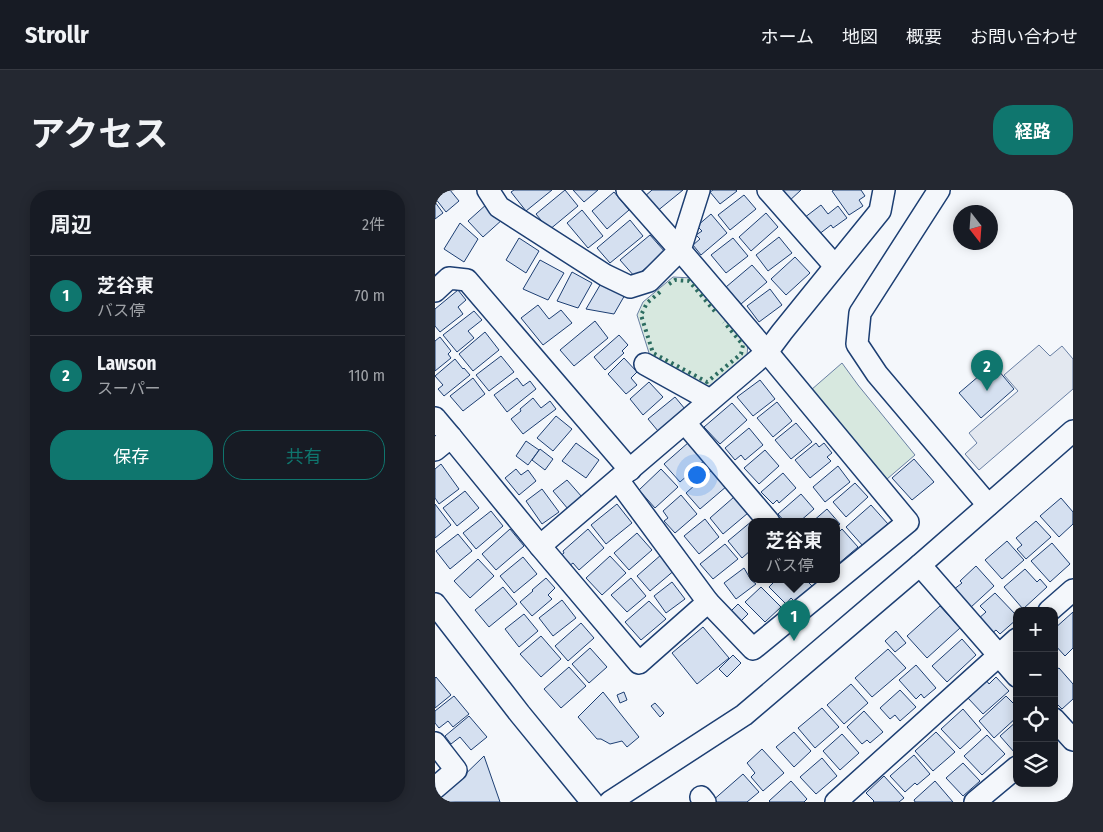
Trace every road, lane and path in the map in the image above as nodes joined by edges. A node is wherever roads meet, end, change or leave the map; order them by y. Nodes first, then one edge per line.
1 (488, 190) edge
2 (627, 190) edge
3 (699, 190) edge
4 (767, 190) edge
5 (884, 190) edge
6 (939, 190) edge
7 (680, 250) junction
8 (835, 266) junction
9 (435, 291) edge
10 (767, 352) junction
11 (645, 364) dead end
12 (710, 400) junction
13 (435, 418) edge
14 (685, 423) junction
15 (1073, 431) edge
16 (443, 444) edge
17 (624, 475) junction
18 (988, 505) junction
19 (766, 518) edge
20 (540, 546) junction
21 (920, 565) junction
22 (840, 571) edge
23 (822, 584) edge
24 (1073, 590) edge
25 (709, 602) junction
26 (435, 604) edge
27 (1054, 607) edge
28 (1013, 642) edge
29 (999, 654) junction
30 (1013, 671) edge
31 (435, 743) edge
32 (1013, 770) edge
33 (435, 788) edge
34 (592, 802) edge
35 (610, 802) edge
36 (836, 802) edge
37 (975, 802) edge

1 - 7 street
2 - 7 street
3 - 7 street
4 - 8 street
5 - 8 street
6 - 18 street
7 - 10 street
8 - 10 street
9 - 17 street
10 - 12 street
10 - 22 street
11 - 12 street
12 - 14 street
13 - 16 street
14 - 17 street
14 - 19 street
15 - 18 street
16 - 20 street
17 - 20 street
17 - 25 street
18 - 21 street
20 - 25 street
21 - 29 street
21 - 35 street
23 - 25 street
24 - 27 street
26 - 34 street
28 - 29 street
29 - 30 street
29 - 36 street
31 - 33 street
32 - 37 street

